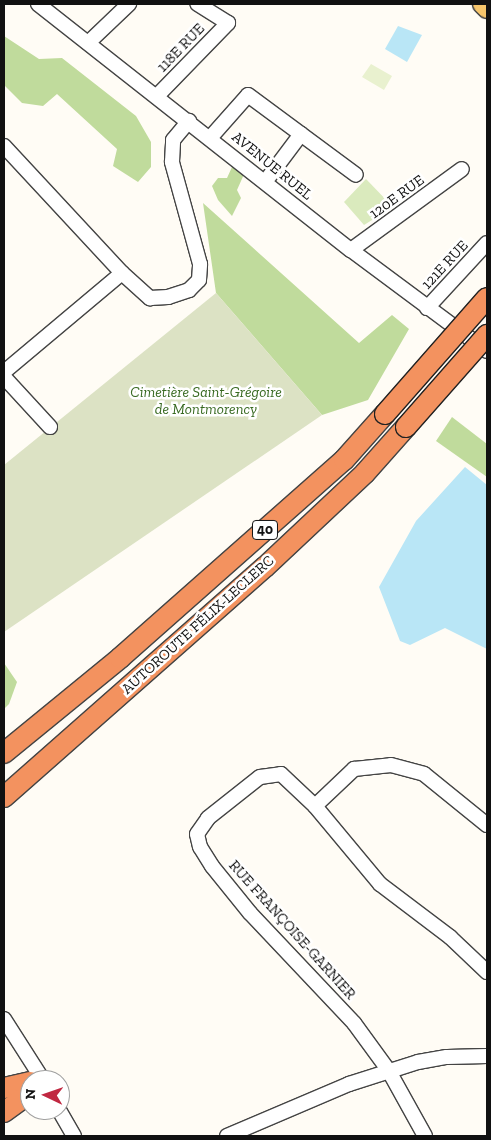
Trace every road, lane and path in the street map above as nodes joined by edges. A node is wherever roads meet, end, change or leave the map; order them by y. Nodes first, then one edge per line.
1 (38, 4) edge
2 (130, 4) edge
3 (198, 4) edge
4 (482, 4) edge
5 (487, 9) edge
6 (88, 43) junction
7 (157, 96) junction
8 (189, 121) junction
9 (301, 134) junction
10 (210, 138) junction
11 (4, 146) edge
12 (462, 169) dead end
13 (356, 175) dead end
14 (265, 182) junction
15 (487, 243) edge
16 (351, 250) junction
17 (127, 278) junction
18 (487, 298) edge
19 (427, 308) junction
20 (487, 335) edge
21 (487, 351) edge
22 (4, 372) edge
23 (4, 377) edge
24 (50, 428) dead end
25 (4, 753) edge
26 (4, 797) edge
27 (315, 806) junction
28 (487, 825) edge
29 (487, 972) edge
30 (4, 1019) edge
31 (487, 1056) edge
32 (36, 1070) edge
33 (389, 1072) junction
34 (20, 1084) edge
35 (4, 1088) edge
36 (20, 1100) edge
37 (4, 1112) edge
38 (65, 1120) edge
39 (74, 1136) edge
40 (227, 1136) edge
41 (425, 1136) edge

1 - 6 street, AVENUE RUEL
2 - 6 street
3 - 7 street, 118E RUE
4 - 5 main road
6 - 7 street, AVENUE RUEL
7 - 8 street, AVENUE RUEL
8 - 10 street, AVENUE RUEL
8 - 17 street
9 - 10 street
9 - 13 street
9 - 14 street
10 - 14 street, AVENUE RUEL
11 - 17 street
12 - 16 street, 120E RUE
14 - 16 street, AVENUE RUEL
15 - 19 street, 121E RUE
16 - 19 street, AVENUE RUEL
17 - 22 street
18 - 25 highway, AUTOROUTE FÉLIX-LECLERC / 40, bridge
19 - 21 street, AVENUE RUEL
20 - 26 highway, AUTOROUTE FÉLIX-LECLERC / 40, bridge
23 - 24 street
27 - 28 street
27 - 29 street, RUE FRANÇOISE-GARNIER
27 - 33 street, RUE FRANÇOISE-GARNIER
30 - 32 street
31 - 33 street
33 - 40 street
33 - 41 street
34 - 35 highway
36 - 37 highway
38 - 39 street

